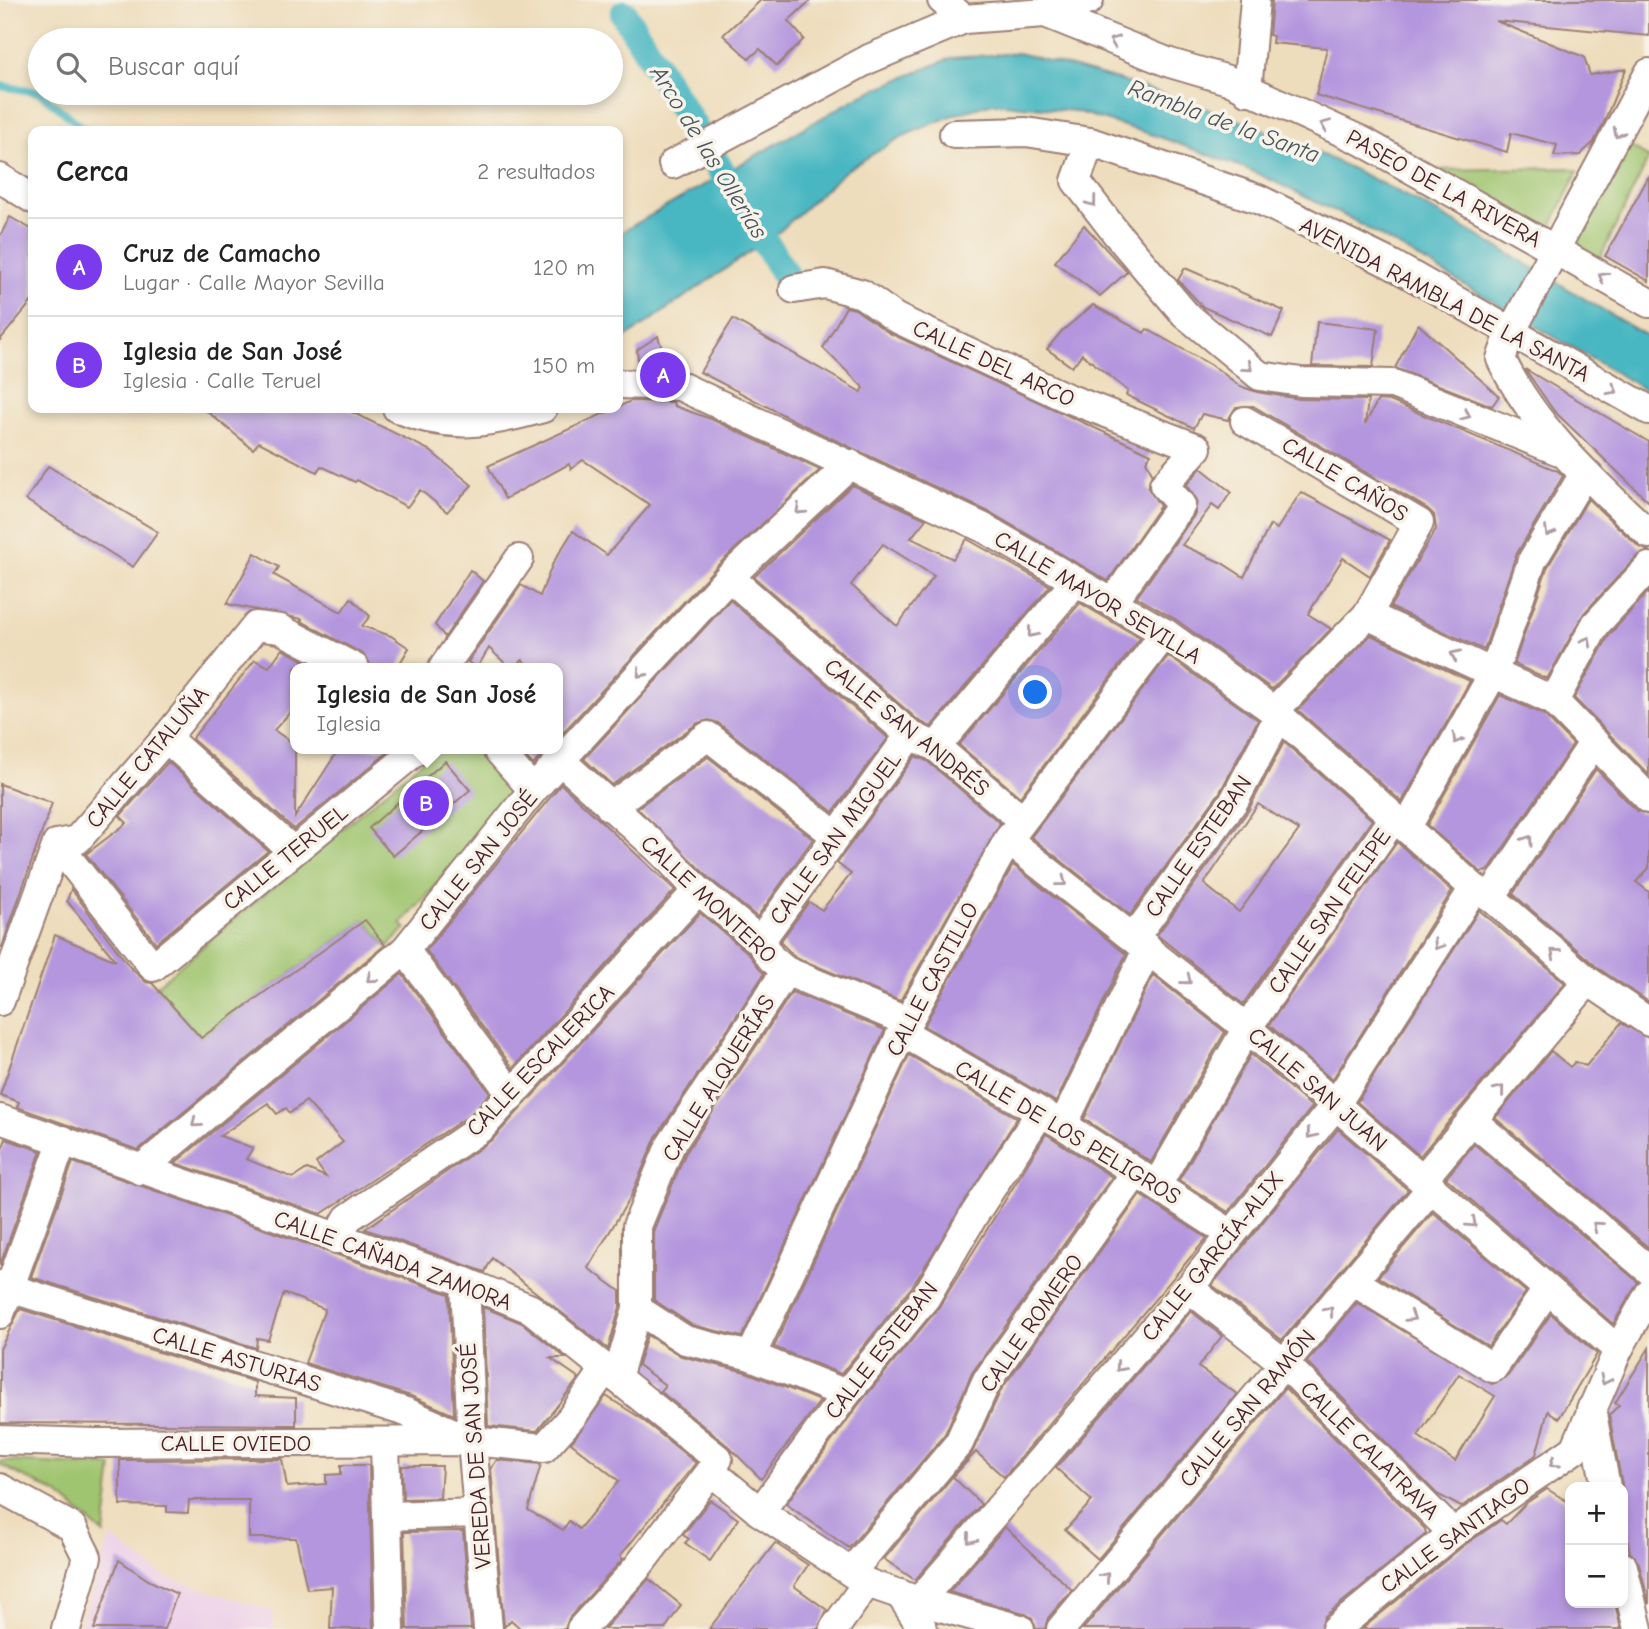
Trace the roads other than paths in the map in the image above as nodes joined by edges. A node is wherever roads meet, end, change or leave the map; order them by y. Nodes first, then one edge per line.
1 (942, 0) edge
2 (1089, 0) edge
3 (1255, 0) edge
4 (1045, 13) junction
5 (964, 19) junction
6 (1649, 73) edge
7 (1247, 92) junction
8 (954, 134) dead end
9 (1090, 142) junction
10 (673, 164) dead end
11 (0, 178) edge
12 (28, 196) edge
13 (1557, 250) junction
14 (794, 289) dead end
15 (1649, 303) edge
16 (1510, 334) junction
17 (623, 384) edge
18 (1649, 410) edge
19 (409, 413) edge
20 (526, 413) edge
21 (1245, 421) dead end
22 (849, 464) junction
23 (1584, 474) junction
24 (1649, 534) edge
25 (519, 559) dead end
26 (1649, 567) edge
27 (729, 577) junction
28 (1076, 581) junction
29 (1113, 602) junction
30 (1367, 615) junction
31 (1165, 633) junction
32 (345, 663) edge
33 (446, 663) edge
34 (1494, 672) junction
35 (1554, 701) junction
36 (1276, 713) junction
37 (909, 735) junction
38 (166, 738) junction
39 (1594, 742) junction
40 (936, 747) junction
41 (412, 754) edge
42 (501, 754) edge
43 (561, 761) junction
44 (533, 790) junction
45 (1649, 799) edge
46 (610, 807) junction
47 (1400, 822) junction
48 (1015, 830) junction
49 (835, 835) junction
50 (57, 844) junction
51 (292, 850) junction
52 (698, 890) junction
53 (1483, 893) junction
54 (760, 941) junction
55 (1141, 943) junction
56 (405, 950) junction
57 (786, 971) junction
58 (1588, 981) junction
59 (0, 1001) edge
60 (1649, 1022) edge
61 (1247, 1028) junction
62 (902, 1032) junction
63 (512, 1095) junction
64 (1336, 1104) junction
65 (0, 1119) edge
66 (1051, 1119) junction
67 (1474, 1122) junction
68 (63, 1140) junction
69 (140, 1170) junction
70 (1146, 1179) junction
71 (1427, 1183) junction
72 (1231, 1234) junction
73 (336, 1239) junction
74 (1649, 1270) edge
75 (1353, 1281) junction
76 (465, 1282) junction
77 (5, 1286) edge
78 (1189, 1288) junction
79 (1547, 1290) junction
80 (637, 1309) junction
81 (1646, 1309) edge
82 (0, 1314) edge
83 (1618, 1350) junction
84 (751, 1356) junction
85 (1285, 1364) junction
86 (610, 1375) junction
87 (846, 1394) junction
88 (1591, 1409) junction
89 (0, 1440) edge
90 (472, 1441) junction
91 (384, 1443) junction
92 (711, 1471) junction
93 (1605, 1482) edge
94 (0, 1488) edge
95 (760, 1512) junction
96 (478, 1513) junction
97 (387, 1517) junction
98 (1452, 1533) junction
99 (859, 1577) junction
100 (1628, 1588) edge
101 (909, 1598) junction
102 (66, 1629) edge
103 (390, 1629) edge
104 (488, 1629) edge
105 (581, 1629) edge
106 (834, 1629) edge
107 (923, 1629) edge
108 (1020, 1629) edge
109 (1061, 1629) edge
110 (1336, 1629) edge
111 (1638, 1629) edge

1 - 5 street
2 - 4 street
3 - 7 street
4 - 5 street, PASEO DE LA RIVERA
7 -> 4 street, PASEO DE LA RIVERA
5 - 10 street, PASEO DE LA RIVERA
6 -> 13 street
13 -> 7 street, PASEO DE LA RIVERA
8 - 9 street, AVENIDA RAMBLA DE LA SANTA
9 - 16 street, AVENIDA RAMBLA DE LA SANTA
9 -> 23 street
11 - 12 street
15 -> 13 street
13 - 16 street
14 - 29 street, CALLE DEL ARCO
16 -> 18 street, AVENIDA RAMBLA DE LA SANTA
16 - 23 street
17 - 22 street, CALLE MAYOR SEVILLA
19 - 20 street
21 - 30 street, CALLE CAÑOS
22 -> 27 street, CALLE SAN JOSÉ
22 - 28 street, CALLE MAYOR SEVILLA
23 - 24 street
23 -> 34 street, CALLE SAN FELIPE
25 - 33 street
35 -> 26 street
27 - 37 street, CALLE SAN ANDRÉS
27 -> 43 street, CALLE SAN JOSÉ
28 - 29 street, CALLE MAYOR SEVILLA
28 -> 40 street
29 - 31 street, CALLE MAYOR SEVILLA
34 -> 30 street
30 - 36 street, CALLE CAÑOS
31 - 36 street, CALLE MAYOR SEVILLA
31 - 48 street, CALLE CASTILLO
32 - 38 street, CALLE CATALUÑA
34 - 35 street
34 -> 47 street, CALLE SAN FELIPE
35 - 39 street
36 - 47 street, CALLE MAYOR SEVILLA
36 - 55 street, CALLE ESTEBAN
37 - 40 street, CALLE SAN ANDRÉS
37 - 49 street, CALLE SAN MIGUEL
38 - 50 street, CALLE CATALUÑA
38 - 51 street
39 - 45 street
53 -> 39 street, CALLE GARCÍA-ALIX
40 - 48 street, CALLE SAN ANDRÉS
41 - 51 street, CALLE TERUEL
42 - 44 street
43 - 44 street, CALLE SAN JOSÉ
43 - 46 street, CALLE MONTERO
44 - 56 street, CALLE SAN JOSÉ
46 - 49 street
46 - 52 street, CALLE MONTERO
47 - 53 street, CALLE MAYOR SEVILLA
47 - 61 street, CALLE SAN FELIPE
48 -> 55 street, CALLE SAN JUAN
48 - 62 street, CALLE CASTILLO
49 - 54 street, CALLE SAN MIGUEL
50 - 51 street, CALLE TERUEL
50 - 59 street
52 - 54 street, CALLE MONTERO
52 - 63 street, CALLE ESCALERICA
58 -> 53 street, CALLE MAYOR SEVILLA
53 -> 64 street, CALLE GARCÍA-ALIX
54 - 57 street, CALLE MONTERO
55 -> 61 street, CALLE SAN JUAN
55 - 66 street, CALLE ESTEBAN
56 - 63 street
56 -> 69 street, CALLE SAN JOSÉ
57 - 62 street, CALLE MONTERO
57 - 80 street, CALLE ALQUERÍAS
58 - 60 street, CALLE MAYOR SEVILLA
67 -> 58 street, CALLE SAN RAMÓN
61 - 64 street, CALLE SAN JUAN
61 - 70 street, CALLE SAN FELIPE
62 - 66 street, CALLE DE LOS PELIGROS
62 - 84 street, CALLE CASTILLO
63 - 73 street, CALLE ESCALERICA
64 - 71 street, CALLE SAN JUAN
64 -> 72 street, CALLE GARCÍA-ALIX
65 - 68 street, CALLE CAÑADA ZAMORA
66 - 70 street, CALLE DE LOS PELIGROS
66 - 87 street, CALLE ESTEBAN
67 - 71 street, CALLE SAN RAMÓN
74 -> 67 street
68 - 69 street, CALLE CAÑADA ZAMORA
68 - 77 street
69 - 73 street, CALLE CAÑADA ZAMORA
70 - 72 street, CALLE DE LOS PELIGROS
70 - 99 street, CALLE ROMERO
71 - 75 street, CALLE SAN RAMÓN
71 -> 79 street, CALLE SAN JUAN
72 - 78 street, CALLE GARCÍA-ALIX
73 - 76 street, CALLE CAÑADA ZAMORA
75 -> 79 street
85 -> 75 street, CALLE SAN RAMÓN
76 - 86 street, CALLE CAÑADA ZAMORA
76 - 90 street, VEREDA DE SAN JOSÉ
77 - 82 street
77 - 90 street, CALLE ASTURIAS
78 - 85 street, CALLE CALATRAVA
78 -> 101 street, CALLE GARCÍA-ALIX
79 - 83 street, CALLE SAN JUAN
80 - 84 street
80 - 86 street, CALLE ALQUERÍAS
81 - 83 street, CALLE SANTIAGO
83 -> 88 street, CALLE SANTIAGO
84 - 87 street
85 - 98 street, CALLE CALATRAVA
109 -> 85 street, CALLE SAN RAMÓN
86 - 90 street, CALLE ALQUERÍAS
86 - 92 street, CALLE CAÑADA ZAMORA
87 - 95 street, CALLE ESTEBAN
88 - 93 street
88 -> 98 street, CALLE SANTIAGO
89 - 91 street, CALLE OVIEDO
90 - 91 street, CALLE OVIEDO
90 - 96 street, VEREDA DE SAN JOSÉ
91 - 97 street
92 - 95 street, CALLE CAÑADA ZAMORA
92 - 105 street
94 - 102 street
95 - 99 street, CALLE CAÑADA ZAMORA
96 - 97 street
96 - 104 street, VEREDA DE SAN JOSÉ
97 - 103 street
98 - 110 street, CALLE SANTIAGO
99 - 101 street, CALLE CAÑADA ZAMORA
99 - 106 street, CALLE ROMERO
100 - 111 street
101 - 107 street
101 - 108 street, CALLE CAÑADA ZAMORA

